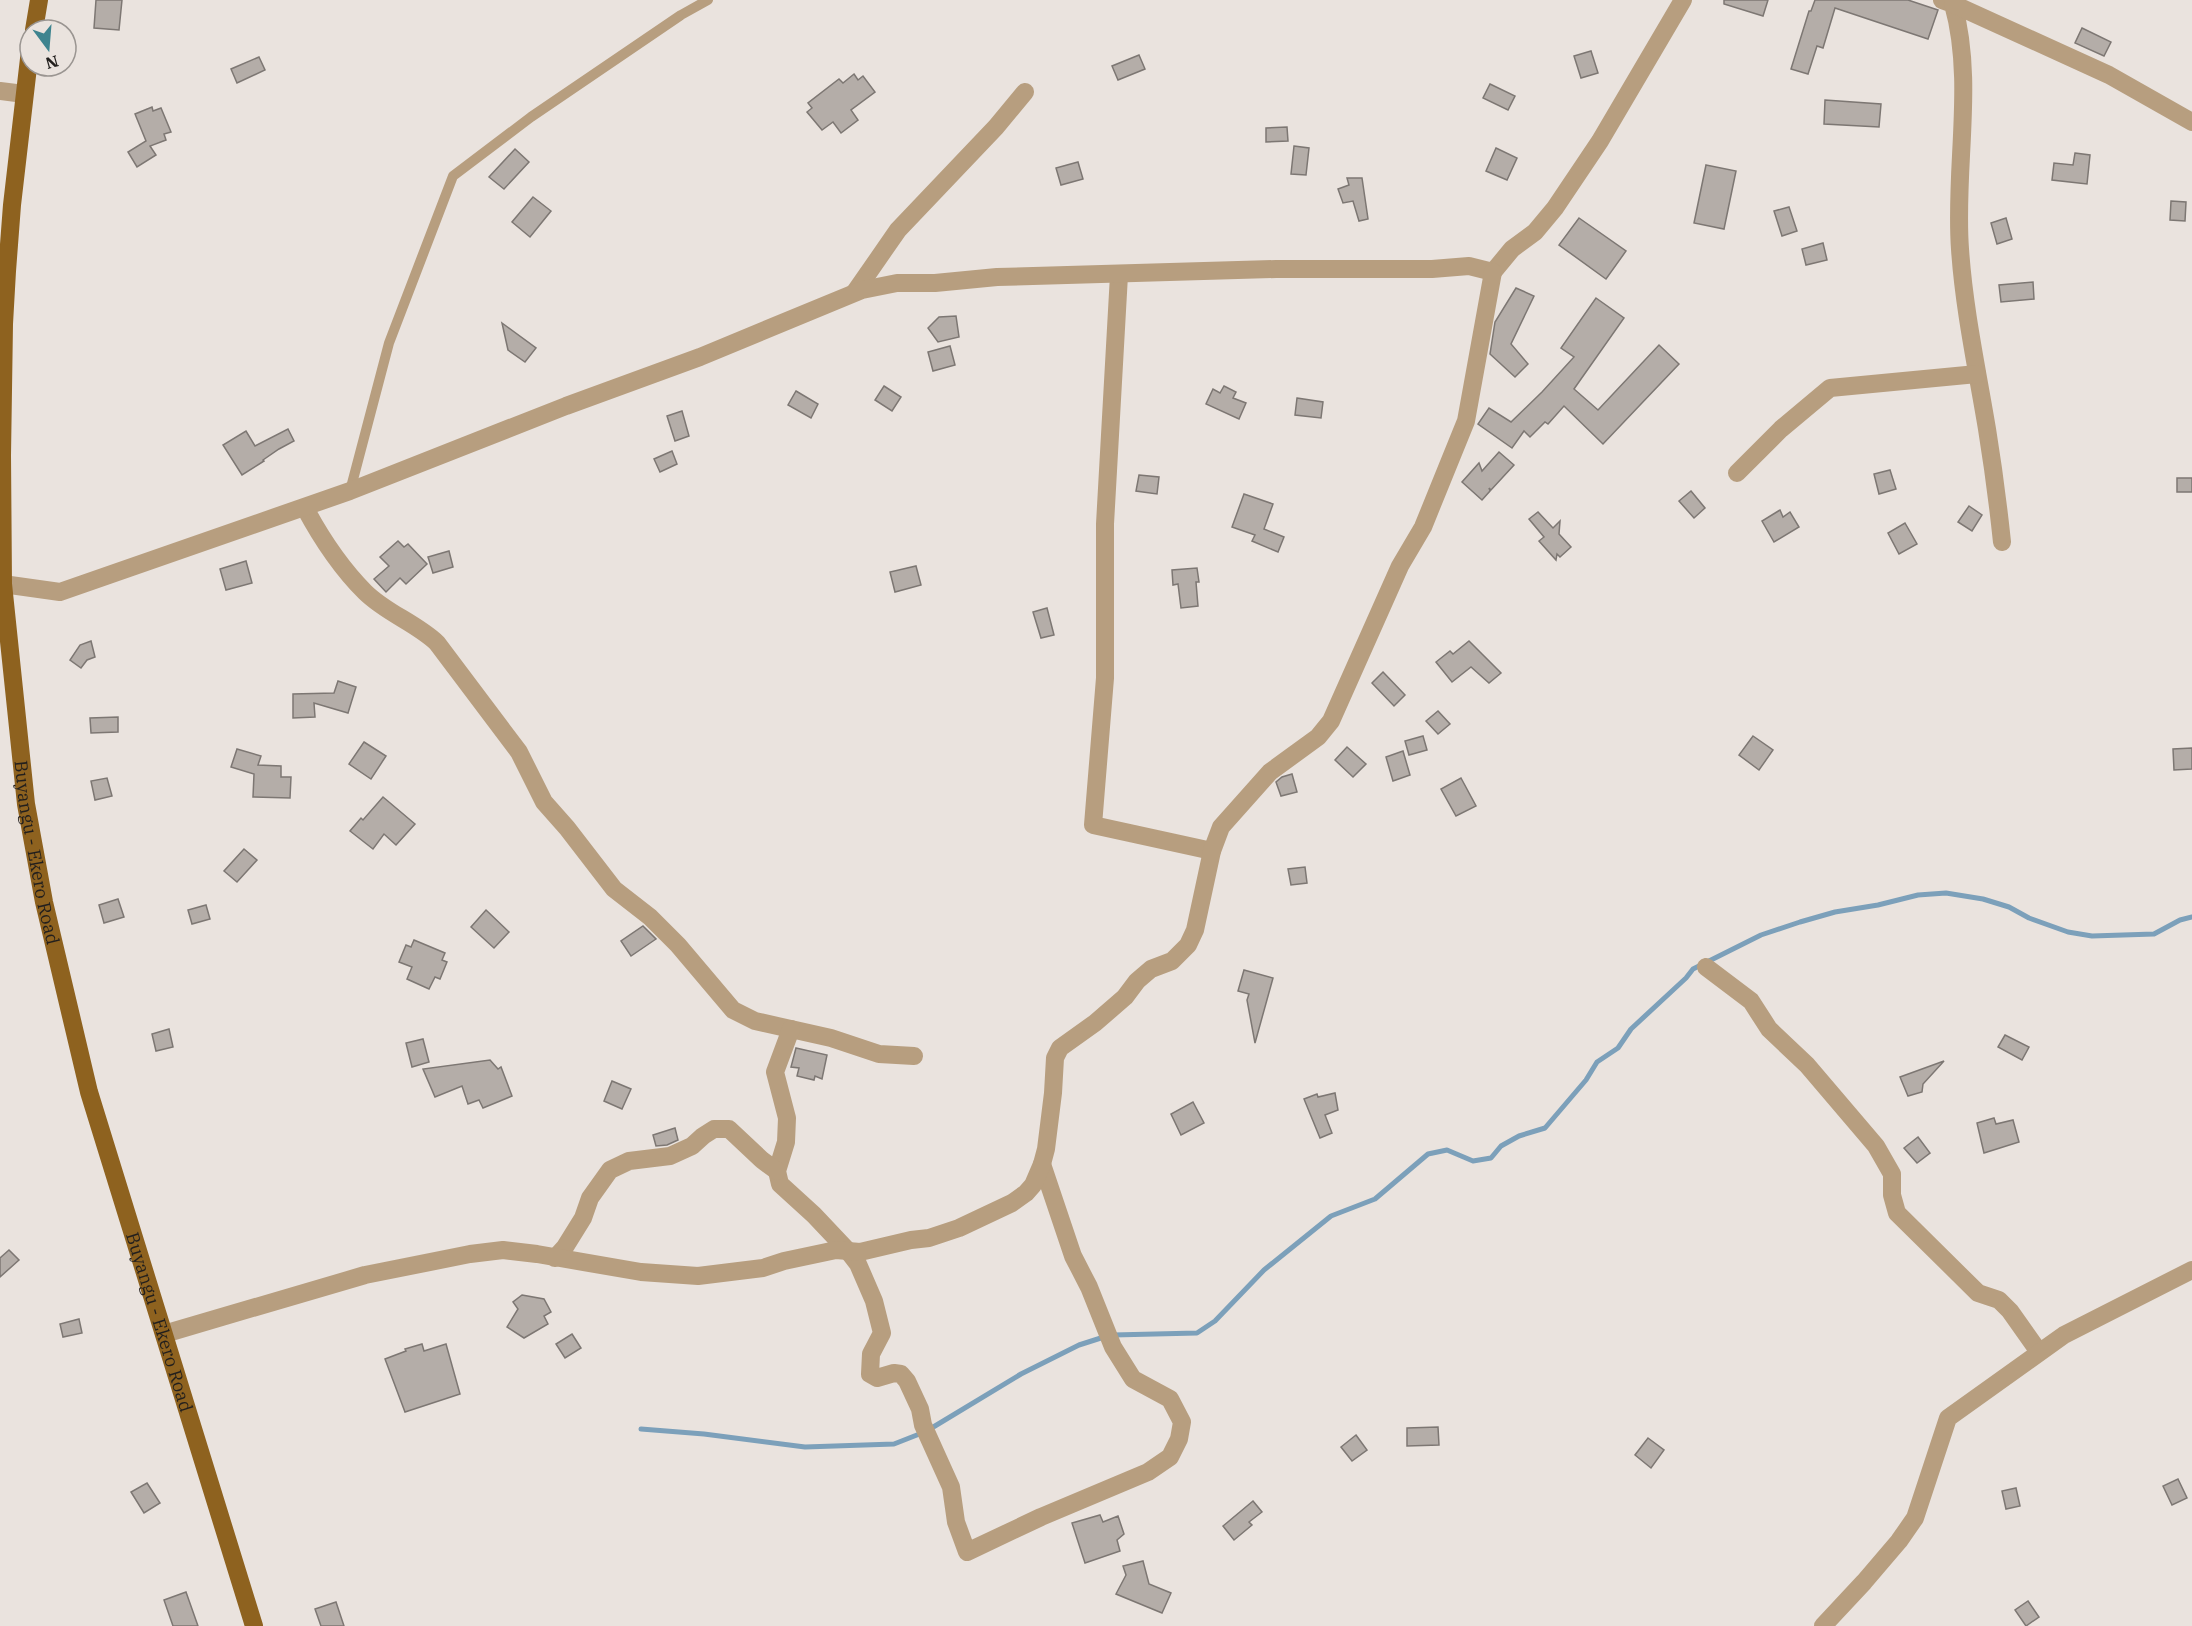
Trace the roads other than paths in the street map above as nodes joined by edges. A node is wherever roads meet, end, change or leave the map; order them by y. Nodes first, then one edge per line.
1 (39, 0) edge
2 (708, 0) edge
3 (1683, 0) edge
4 (1948, 2) edge
5 (35, 18) edge
6 (26, 78) edge
7 (0, 91) edge
8 (1025, 92) dead end
9 (24, 94) junction
10 (2192, 122) edge
11 (1492, 272) junction
12 (1119, 275) junction
13 (855, 292) junction
14 (1977, 374) junction
15 (1737, 473) dead end
16 (350, 491) junction
17 (305, 508) junction
18 (2002, 542) dead end
19 (3, 584) junction
20 (1212, 852) junction
21 (1706, 967) dead end
22 (791, 1029) junction
23 (914, 1056) dead end
24 (1042, 1164) junction
25 (777, 1171) junction
26 (848, 1251) junction
27 (555, 1258) junction
28 (2192, 1270) edge
29 (164, 1334) junction
30 (2039, 1352) junction
31 (254, 1626) edge
32 (1823, 1626) edge

1 - 5 main road
2 - 16 lane
3 - 11 street
4 - 10 street
4 - 14 street
6 - 9 main road, Buyangu - Ekero Road
7 - 9 street
8 - 13 street
9 - 19 main road, Buyangu - Ekero Road
11 - 12 street
11 - 20 street
12 - 13 street
12 - 20 street
13 - 16 street
14 - 15 street
14 - 18 street
16 - 17 street
17 - 19 street
17 - 22 street
19 - 29 main road, Buyangu - Ekero Road
20 - 24 street
21 - 30 street
22 - 23 street
22 - 25 street
24 - 26 street
24 - 26 street
25 - 26 street
25 - 27 street
26 - 27 street
27 - 29 street
28 - 30 street
29 - 31 main road, Buyangu - Ekero Road
30 - 32 street

